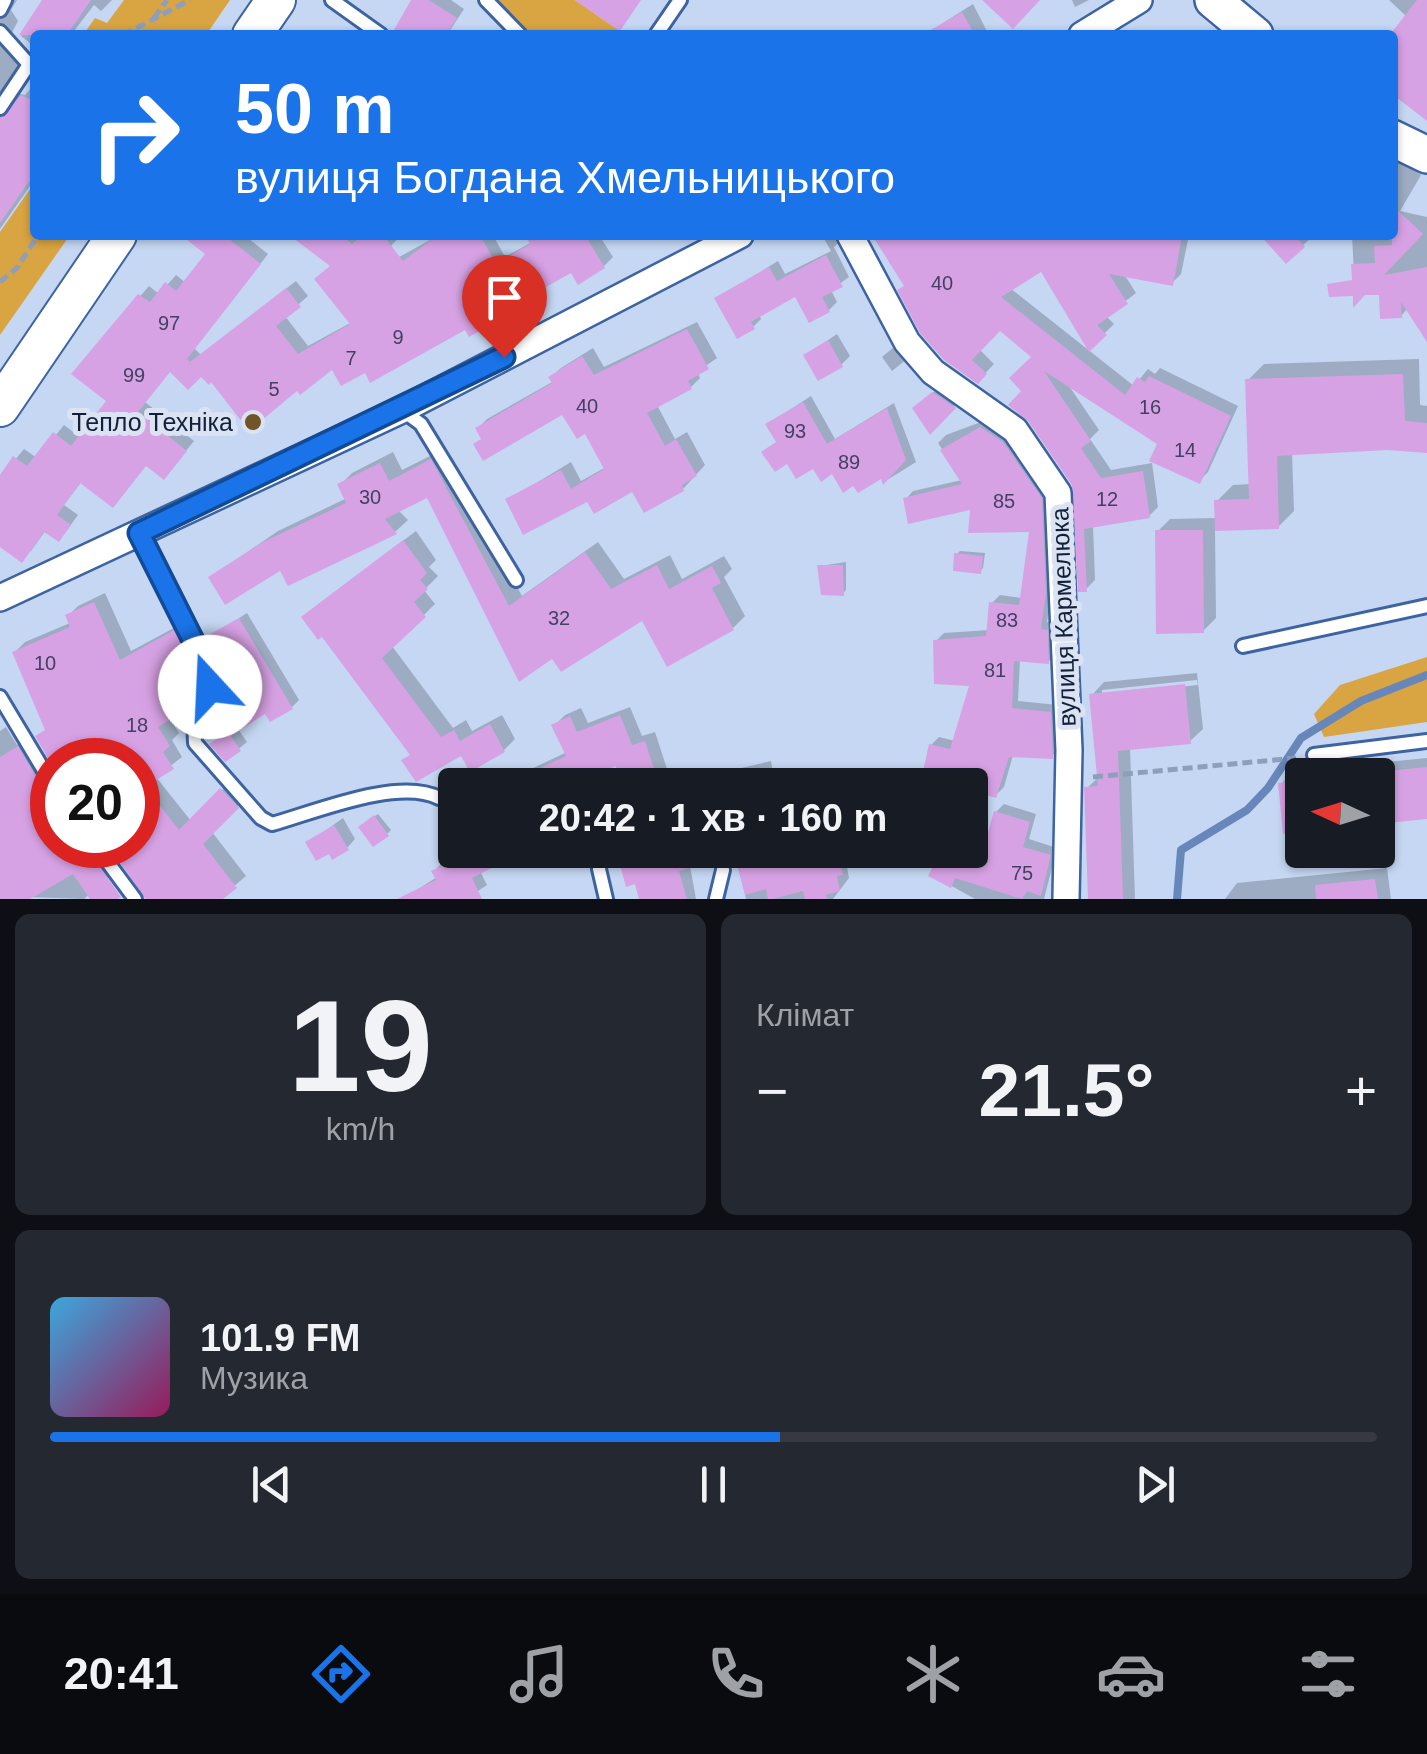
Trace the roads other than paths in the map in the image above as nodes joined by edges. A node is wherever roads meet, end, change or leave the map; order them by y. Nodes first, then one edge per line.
1 (5, 0) edge
2 (276, 0) edge
3 (332, 0) edge
4 (486, 0) edge
5 (680, 0) edge
6 (1139, 0) edge
7 (1213, 0) edge
8 (0, 10) edge
9 (255, 30) edge
10 (374, 30) edge
11 (515, 30) edge
12 (659, 30) edge
13 (1090, 30) edge
14 (1249, 30) edge
15 (0, 32) edge
16 (30, 66) edge
17 (30, 70) edge
18 (0, 108) edge
19 (1398, 141) edge
20 (1427, 154) edge
21 (114, 240) edge
22 (730, 240) edge
23 (853, 240) edge
24 (0, 407) edge
25 (402, 410) junction
26 (139, 533) junction
27 (516, 580) dead end
28 (0, 598) edge
29 (1427, 606) edge
30 (1243, 646) dead end
31 (0, 697) edge
32 (1427, 741) edge
33 (30, 747) edge
34 (1314, 756) road end
35 (438, 798) edge
36 (112, 868) edge
37 (599, 868) edge
38 (723, 870) dead end
39 (135, 899) edge
40 (606, 899) edge
41 (716, 899) edge
42 (1066, 899) edge

1 - 8 lane
2 - 9 main road
3 - 10 lane
4 - 11 lane
5 - 12 lane
6 - 13 street
7 - 14 main road
15 - 16 lane
17 - 18 lane
19 - 20 main road
21 - 24 main road
22 - 25 street
23 - 42 street, вулиця Кармелюка
25 - 26 street
25 - 27 lane
26 - 28 street
26 - 35 lane
29 - 30 lane
31 - 33 lane
32 - 34 lane
36 - 39 lane
37 - 40 lane
38 - 41 lane

